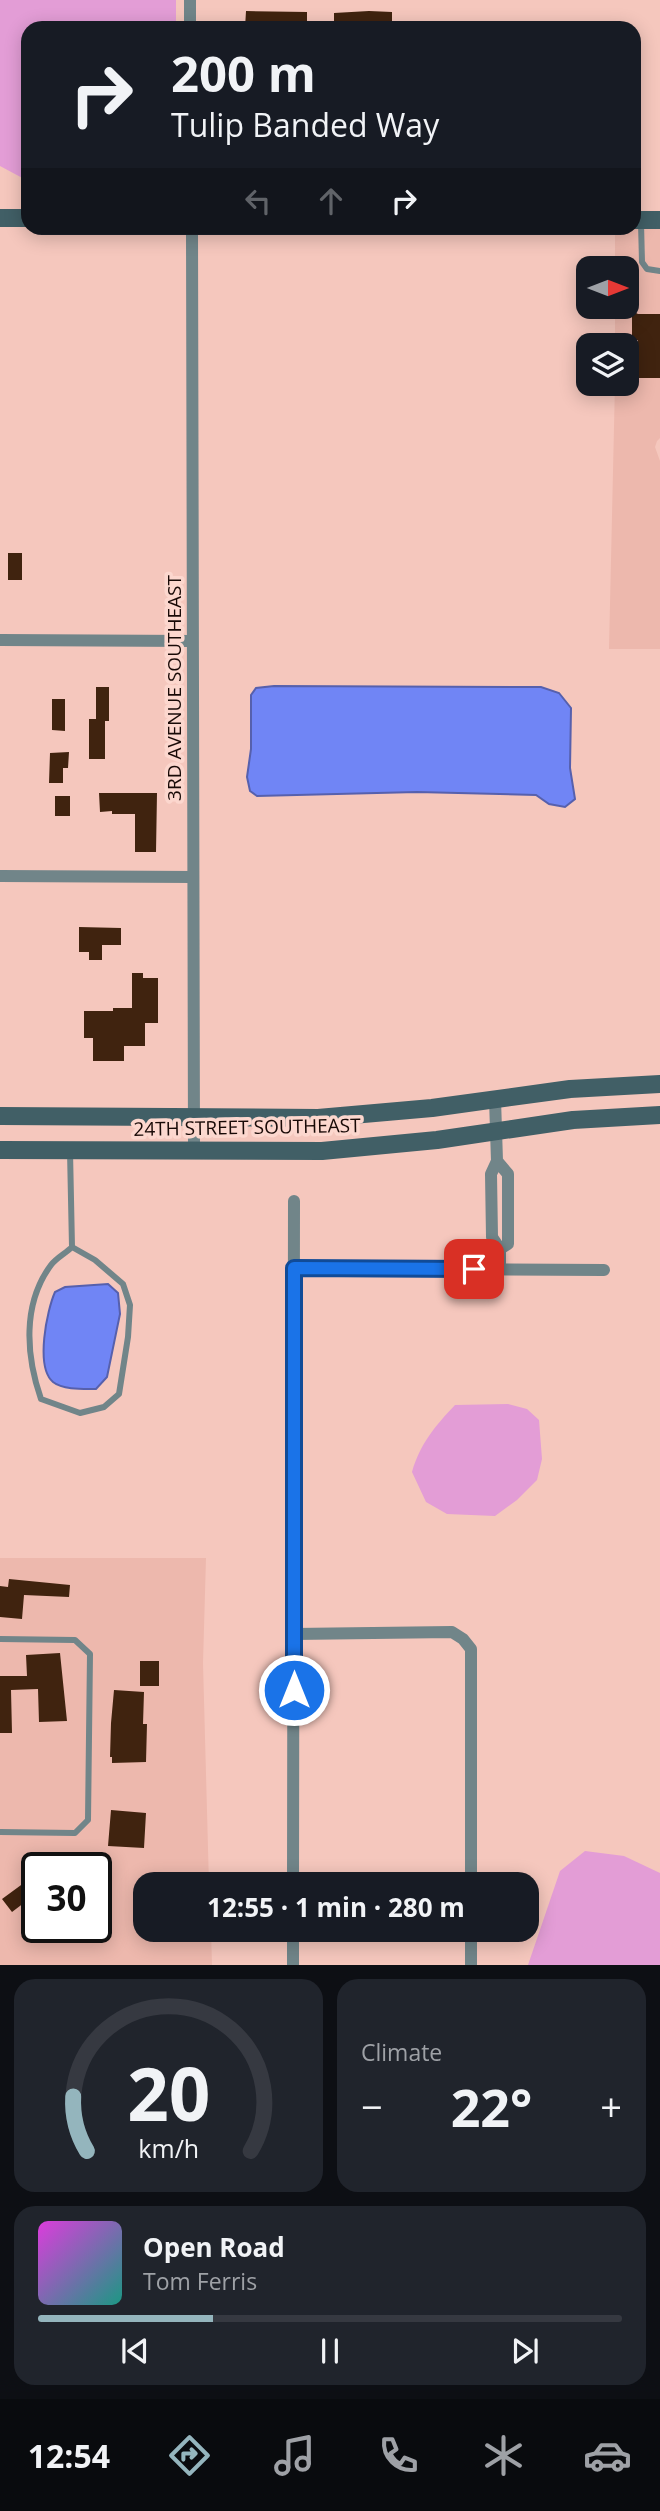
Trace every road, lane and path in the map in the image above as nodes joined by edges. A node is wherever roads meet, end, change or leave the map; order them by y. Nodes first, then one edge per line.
1 (190, 0) edge
2 (190, 21) edge
3 (0, 218) edge
4 (21, 218) edge
5 (645, 220) edge
6 (192, 235) edge
7 (660, 271) edge
8 (0, 640) edge
9 (192, 641) junction
10 (0, 876) edge
11 (193, 877) junction
12 (660, 1084) edge
13 (495, 1099) junction
14 (660, 1115) edge
15 (0, 1116) edge
16 (194, 1116) junction
17 (496, 1131) junction
18 (70, 1149) junction
19 (194, 1149) junction
20 (0, 1150) edge
21 (294, 1201) dead end
22 (72, 1247) junction
23 (294, 1268) junction
24 (500, 1269) junction
25 (604, 1270) dead end
26 (294, 1634) junction
27 (0, 1639) edge
28 (0, 1832) edge
29 (293, 1872) edge
30 (471, 1872) edge
31 (293, 1942) edge
32 (471, 1942) edge
33 (293, 1965) edge
34 (471, 1965) edge

1 - 2 street
3 - 4 street
5 - 7 lane
6 - 9 street, 3RD AVENUE SOUTHEAST
8 - 9 street
9 - 11 street, 3RD AVENUE SOUTHEAST
10 - 11 street
11 - 16 street, 3RD AVENUE SOUTHEAST
12 - 13 street, 24TH STREET SOUTHEAST
13 - 16 street, 24TH STREET SOUTHEAST
13 - 17 street
14 - 17 street, 24TH STREET SOUTHEAST
15 - 16 street, 24TH STREET SOUTHEAST
16 - 19 street, 3RD AVENUE SOUTHEAST
17 - 19 street, 24TH STREET SOUTHEAST
17 - 24 street
18 - 19 street, 24TH STREET SOUTHEAST
18 - 20 street, 24TH STREET SOUTHEAST
18 - 22 lane
21 - 23 street
22 - 22 lane
23 - 24 street
23 - 26 street
24 - 25 street
26 - 29 street
26 - 30 street
27 - 28 lane
31 - 33 street
32 - 34 street

